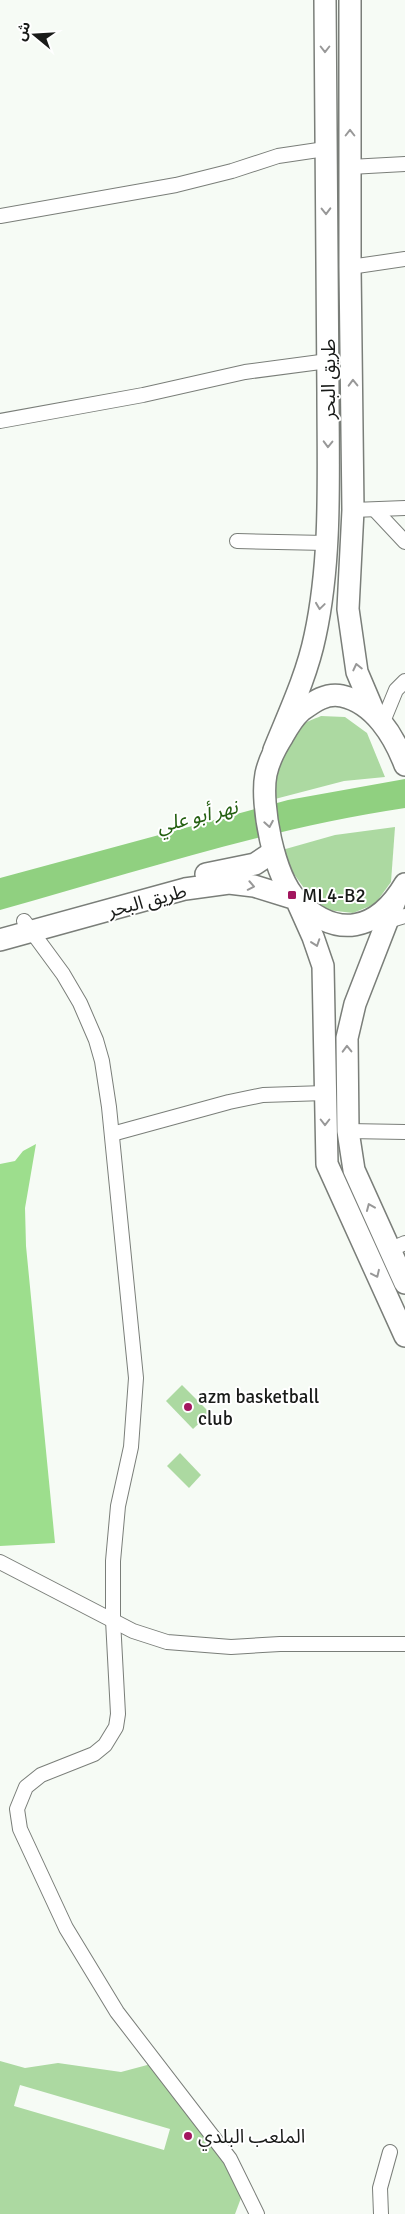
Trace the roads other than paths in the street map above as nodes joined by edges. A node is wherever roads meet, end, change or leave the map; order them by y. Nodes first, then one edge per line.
1 (325, 0) edge
2 (350, 0) edge
3 (325, 149) junction
4 (405, 164) edge
5 (350, 167) junction
6 (0, 216) edge
7 (405, 259) edge
8 (350, 267) junction
9 (328, 361) junction
10 (0, 421) edge
11 (405, 508) edge
12 (353, 510) junction
13 (375, 510) junction
14 (237, 541) dead end
15 (405, 542) edge
16 (326, 544) junction
17 (405, 681) edge
18 (378, 718) junction
19 (274, 750) junction
20 (405, 765) edge
21 (273, 852) junction
22 (296, 899) junction
23 (399, 905) edge
24 (28, 926) junction
25 (0, 927) edge
26 (0, 940) edge
27 (325, 1093) junction
28 (348, 1131) junction
29 (405, 1132) edge
30 (112, 1134) junction
31 (393, 1245) edge
32 (365, 1250) junction
33 (405, 1283) edge
34 (405, 1336) edge
35 (0, 1562) edge
36 (114, 1620) junction
37 (405, 1644) edge
38 (390, 2152) dead end
39 (257, 2214) edge
40 (381, 2214) edge

1 -> 3 highway, طريق البحر
5 -> 2 highway, طريق البحر
3 - 6 street
3 -> 9 highway, طريق البحر
4 - 5 street
5 - 8 highway, طريق البحر
7 - 8 street
12 -> 8 highway, طريق البحر
9 - 10 street
9 -> 16 highway, طريق البحر
11 - 13 street
12 - 13 street
18 -> 12 highway, طريق البحر
13 - 15 street
14 - 16 street
16 -> 19 highway, طريق البحر
17 - 18 street
18 - 19 highway
18 - 20 highway
19 -> 21 highway
21 - 22 highway
21 - 24 highway, طريق البحر
22 - 23 highway
24 -> 22 highway, طريق البحر
22 -> 27 highway
28 -> 23 highway
24 - 25 highway, طريق البحر
24 - 26 highway, طريق البحر
24 - 30 street
27 - 30 street
27 -> 32 highway
28 - 29 street
31 -> 28 highway
30 - 36 street
31 - 32 highway
31 - 33 highway
32 -> 34 highway
35 - 36 street
36 - 37 street
36 - 39 street
38 - 40 street

